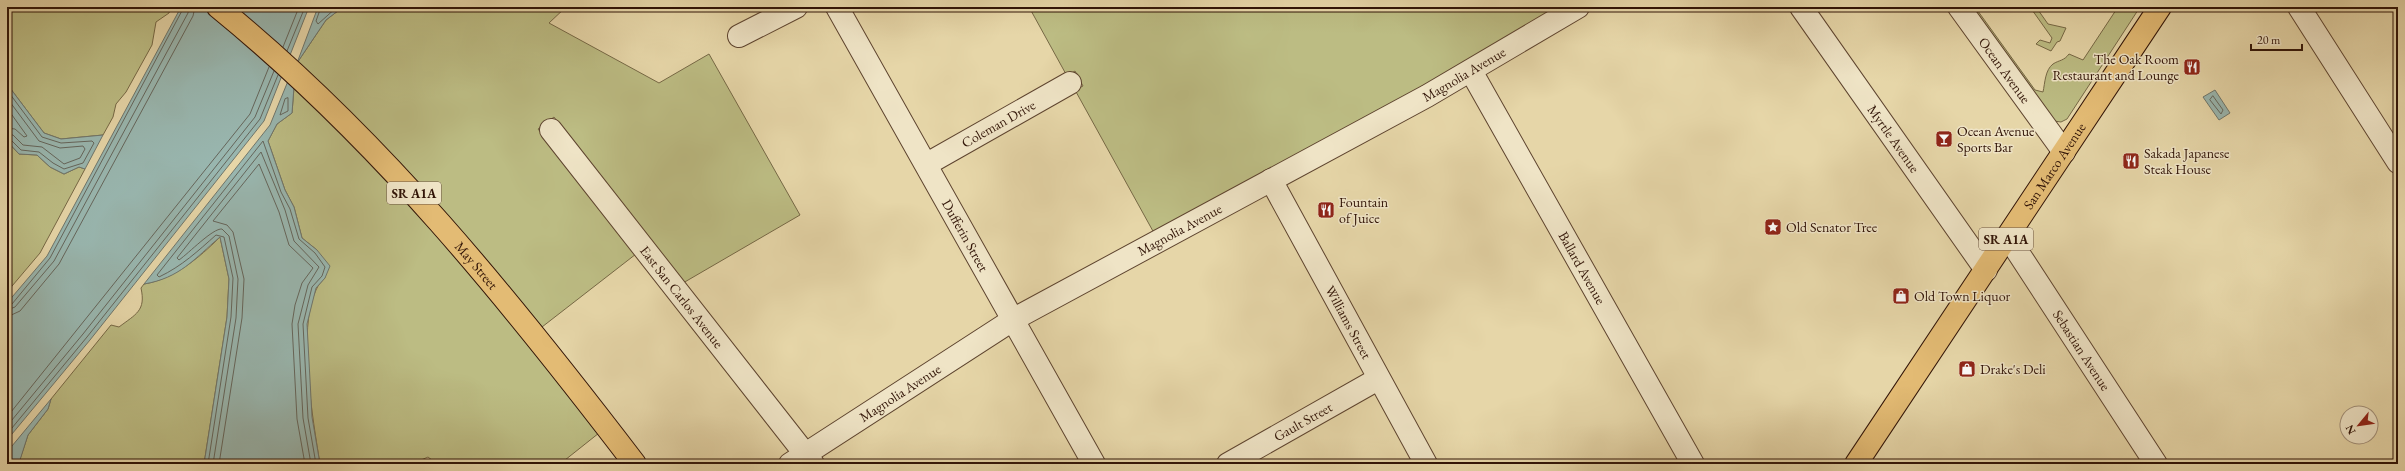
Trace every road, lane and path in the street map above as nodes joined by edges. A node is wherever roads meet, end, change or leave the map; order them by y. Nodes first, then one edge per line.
1 (218, 7) edge
2 (796, 7) edge
3 (837, 7) edge
4 (1578, 7) edge
5 (1801, 7) edge
6 (1959, 7) edge
7 (2160, 7) edge
8 (2299, 7) edge
9 (739, 36) dead end
10 (1471, 71) junction
11 (1070, 83) dead end
12 (551, 130) dead end
13 (2064, 152) junction
14 (2398, 162) edge
15 (927, 164) junction
16 (1271, 180) junction
17 (2008, 236) junction
18 (1986, 270) junction
19 (1014, 319) junction
20 (1378, 379) junction
21 (802, 460) edge
22 (1861, 461) edge
23 (635, 464) edge
24 (1094, 464) edge
25 (1228, 464) edge
26 (1426, 464) edge
27 (1693, 464) edge
28 (2156, 464) edge

1 - 23 main road, May Street / SR A1A
2 - 9 street
3 - 15 street, Dufferin Street
4 - 10 street, Magnolia Avenue
5 - 18 street, Myrtle Avenue
6 - 13 street, Ocean Avenue
7 - 13 main road, San Marco Avenue / SR A1A
8 - 14 street
10 - 16 street, Magnolia Avenue
10 - 27 street, Ballard Avenue
11 - 15 street, Coleman Drive
12 - 21 street, East San Carlos Avenue
13 - 17 main road, San Marco Avenue / SR A1A
15 - 19 street, Dufferin Street
16 - 19 street, Magnolia Avenue
16 - 20 street, Williams Street
17 - 18 main road, San Marco Avenue / SR A1A
17 - 28 street, Sebastian Avenue
18 - 22 main road, San Marco Avenue / SR A1A
19 - 21 street, Magnolia Avenue
19 - 24 street, Dufferin Street
20 - 25 street, Gault Street
20 - 26 street, Williams Street

